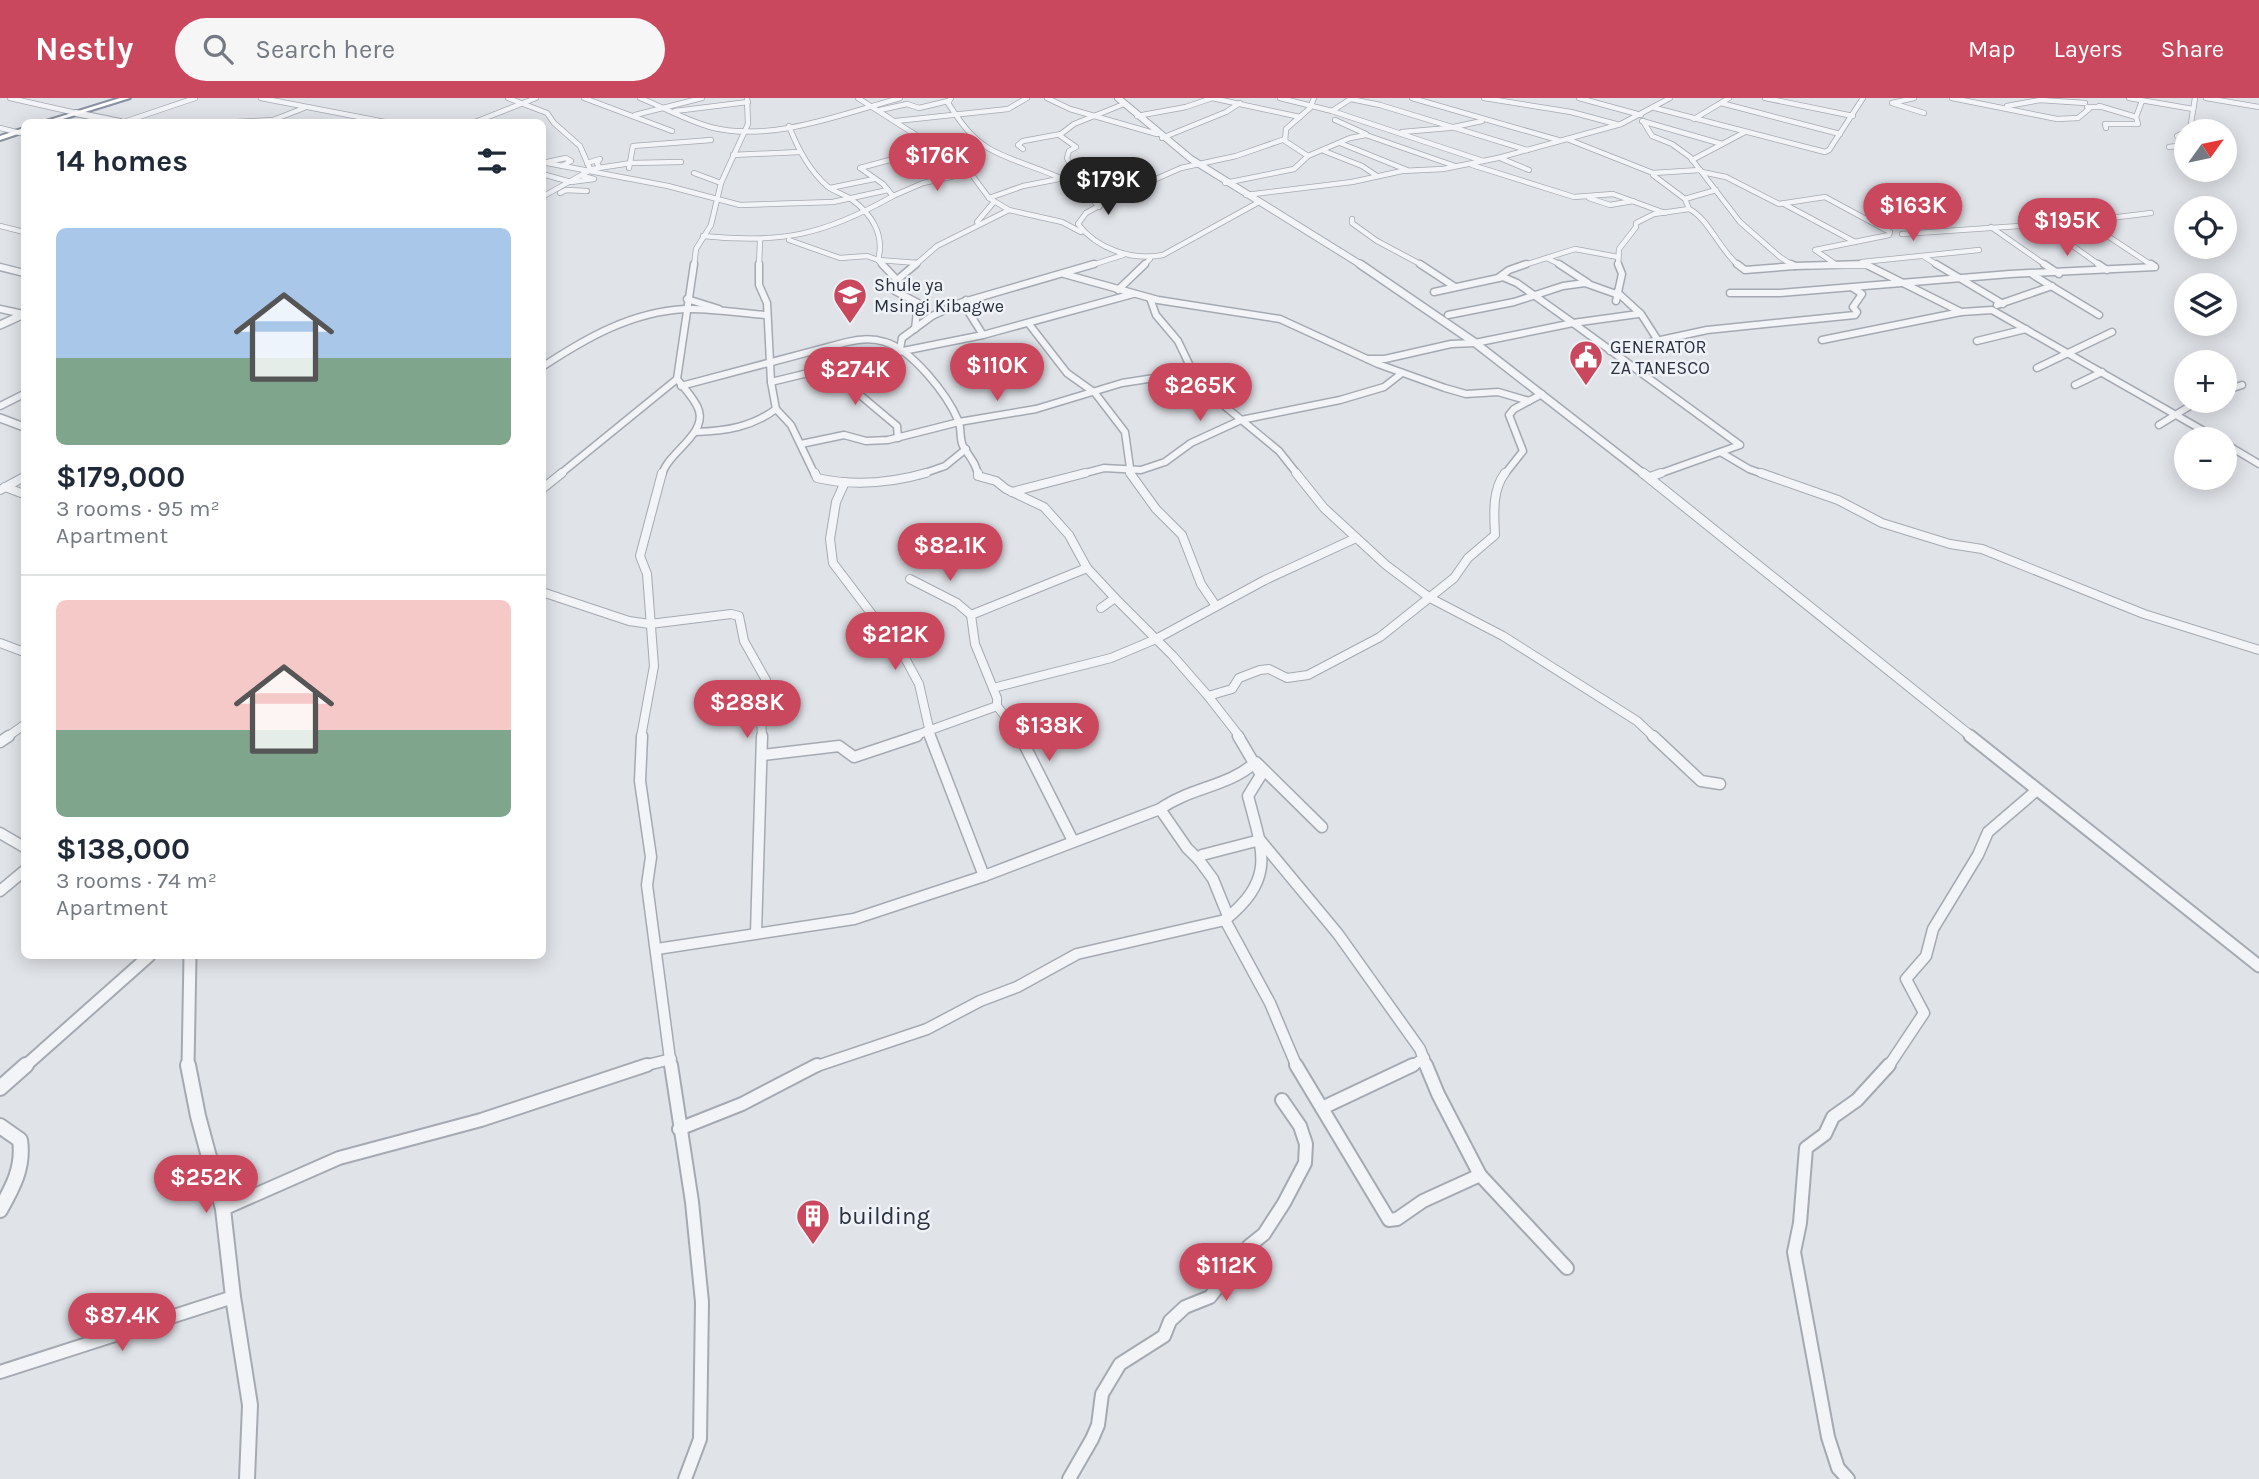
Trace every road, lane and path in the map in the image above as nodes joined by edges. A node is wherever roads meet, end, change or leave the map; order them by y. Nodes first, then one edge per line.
1 (9, 98) edge
2 (124, 98) edge
3 (195, 98) edge
4 (261, 98) edge
5 (508, 98) edge
6 (536, 98) edge
7 (584, 98) edge
8 (640, 98) edge
9 (702, 98) edge
10 (858, 98) edge
11 (900, 98) edge
12 (1027, 98) edge
13 (1280, 98) edge
14 (1314, 98) edge
15 (1352, 98) edge
16 (1412, 98) edge
17 (1484, 98) edge
18 (1531, 98) edge
19 (1579, 98) edge
20 (1659, 98) edge
21 (1729, 98) edge
22 (1765, 98) edge
23 (1863, 98) edge
24 (1914, 98) edge
25 (1952, 98) edge
26 (2024, 98) edge
27 (2063, 98) edge
28 (2129, 98) edge
29 (2167, 98) edge
30 (2195, 98) edge
31 (2207, 98) edge
32 (949, 99) edge
33 (1052, 99) edge
34 (1669, 99) edge
35 (690, 100) edge
36 (748, 100) edge
37 (1121, 101) edge
38 (1240, 101) edge
39 (2086, 101) edge
40 (2142, 101) junction
41 (525, 103) junction
42 (1721, 103) junction
43 (1526, 104) junction
44 (2158, 104) junction
45 (872, 105) junction
46 (1311, 105) junction
47 (2020, 105) junction
48 (305, 107) junction
49 (699, 107) junction
50 (2000, 107) junction
51 (2102, 107) junction
52 (2259, 107) edge
53 (1655, 108) junction
54 (2193, 109) junction
55 (671, 110) junction
56 (880, 110) junction
57 (1332, 111) junction
58 (2016, 111) junction
59 (76, 113) junction
60 (1924, 113) dead end
61 (633, 115) junction
62 (954, 115) junction
63 (1853, 116) junction
64 (1097, 117) junction
65 (1137, 117) junction
66 (1300, 117) junction
67 (2136, 117) junction
68 (1642, 118) junction
69 (1694, 118) junction
70 (57, 119) edge
71 (107, 119) edge
72 (131, 119) edge
73 (275, 119) edge
74 (369, 119) edge
75 (483, 119) edge
76 (1335, 120) dead end
77 (1484, 120) junction
78 (896, 121) junction
79 (1618, 125) junction
80 (789, 126) junction
81 (0, 128) edge
82 (1449, 128) junction
83 (2106, 128) dead end
84 (671, 131) dead end
85 (746, 131) junction
86 (21, 132) edge
87 (21, 132) edge
88 (1397, 132) junction
89 (1745, 132) junction
90 (1840, 134) junction
91 (1059, 135) junction
92 (1371, 135) junction
93 (1159, 136) junction
94 (0, 138) edge
95 (1285, 139) junction
96 (1564, 139) junction
97 (711, 140) dead end
98 (1340, 143) junction
99 (1722, 144) junction
100 (2169, 147) dead end
101 (934, 148) junction
102 (1023, 149) dead end
103 (1324, 150) junction
104 (1527, 150) junction
105 (800, 152) junction
106 (733, 155) junction
107 (1308, 156) junction
108 (1500, 158) junction
109 (1692, 160) junction
110 (1484, 161) junction
111 (546, 162) edge
112 (681, 162) dead end
113 (546, 163) edge
114 (587, 163) junction
115 (631, 163) junction
116 (1195, 163) junction
117 (1470, 164) junction
118 (562, 166) junction
119 (599, 167) junction
120 (1456, 167) junction
121 (1530, 170) dead end
122 (1408, 171) junction
123 (1701, 171) junction
124 (587, 172) junction
125 (694, 173) dead end
126 (973, 173) junction
127 (1653, 173) junction
128 (580, 176) junction
129 (1377, 176) junction
130 (624, 177) junction
131 (874, 178) junction
132 (1060, 180) junction
133 (721, 183) junction
134 (1225, 183) junction
135 (830, 188) junction
136 (558, 189) edge
137 (888, 190) junction
138 (1716, 190) junction
139 (587, 191) dead end
140 (1246, 195) junction
141 (893, 196) junction
142 (1589, 198) junction
143 (716, 199) junction
144 (851, 199) junction
145 (1685, 199) junction
146 (991, 200) junction
147 (1633, 201) junction
148 (1259, 202) junction
149 (1784, 204) junction
150 (1098, 207) junction
151 (1689, 209) junction
152 (1009, 210) junction
153 (865, 213) junction
154 (1665, 213) junction
155 (2151, 213) dead end
156 (1352, 219) dead end
157 (2085, 221) junction
158 (2042, 224) junction
159 (0, 226) edge
160 (974, 226) junction
161 (1991, 227) junction
162 (21, 231) edge
163 (1083, 233) junction
164 (1902, 234) dead end
165 (703, 236) junction
166 (760, 240) junction
167 (788, 240) junction
168 (1855, 242) junction
169 (1979, 250) dead end
170 (1125, 255) junction
171 (1923, 256) junction
172 (1618, 257) junction
173 (1547, 258) junction
174 (1150, 259) junction
175 (878, 260) junction
176 (918, 262) junction
177 (1851, 263) junction
178 (1835, 264) junction
179 (1795, 266) junction
180 (0, 267) edge
181 (2107, 270) junction
182 (21, 272) edge
183 (1064, 274) junction
184 (2032, 274) junction
185 (2059, 274) junction
186 (1498, 278) junction
187 (897, 280) junction
188 (1963, 280) junction
189 (1588, 283) junction
190 (1902, 284) junction
191 (2052, 286) junction
192 (1455, 287) junction
193 (1852, 288) junction
194 (1118, 290) junction
195 (1434, 292) dead end
196 (1730, 293) dead end
197 (1133, 294) junction
198 (1534, 296) junction
199 (1616, 296) junction
200 (1150, 298) junction
201 (687, 299) junction
202 (966, 300) junction
203 (2003, 304) junction
204 (1988, 307) dead end
205 (0, 309) edge
206 (685, 309) junction
207 (727, 311) junction
208 (1961, 312) junction
209 (21, 313) edge
210 (1638, 314) junction
211 (21, 315) edge
212 (766, 315) junction
213 (1448, 315) dead end
214 (2099, 315) dead end
215 (1573, 323) junction
216 (1029, 324) junction
217 (0, 325) edge
218 (915, 329) junction
219 (2026, 329) junction
220 (2112, 332) dead end
221 (983, 335) junction
222 (1822, 340) dead end
223 (1978, 341) dead end
224 (1659, 342) junction
225 (1475, 343) junction
226 (900, 349) junction
227 (1610, 351) junction
228 (2068, 353) junction
229 (1368, 359) junction
230 (546, 364) edge
231 (772, 364) junction
232 (2037, 368) dead end
233 (829, 369) junction
234 (1193, 372) junction
235 (2102, 372) junction
236 (1402, 373) junction
237 (771, 382) junction
238 (679, 383) junction
239 (2075, 385) dead end
240 (2242, 385) dead end
241 (2237, 387) edge
242 (1095, 393) junction
243 (1542, 394) junction
244 (21, 396) edge
245 (1531, 401) junction
246 (0, 406) edge
247 (776, 409) junction
248 (2174, 414) junction
249 (0, 418) edge
250 (1241, 420) junction
251 (959, 422) junction
252 (21, 425) edge
253 (2159, 425) dead end
254 (2197, 427) edge
255 (696, 432) junction
256 (898, 438) junction
257 (801, 444) junction
258 (966, 449) junction
259 (2237, 451) edge
260 (1722, 453) junction
261 (2259, 464) edge
262 (1130, 471) junction
263 (1650, 477) junction
264 (21, 479) edge
265 (845, 482) junction
266 (546, 486) edge
267 (3, 489) edge
268 (1012, 492) junction
269 (21, 493) edge
270 (1356, 538) junction
271 (1087, 568) junction
272 (910, 579) dead end
273 (546, 593) edge
274 (1115, 598) junction
275 (1430, 598) junction
276 (1216, 606) junction
277 (1101, 608) dead end
278 (971, 615) junction
279 (650, 624) junction
280 (1156, 639) junction
281 (0, 643) edge
282 (2259, 650) edge
283 (21, 651) edge
284 (993, 688) junction
285 (1208, 696) junction
286 (998, 706) junction
287 (21, 727) edge
288 (928, 730) junction
289 (0, 742) edge
290 (763, 755) junction
291 (1256, 762) junction
292 (1720, 784) dead end
293 (2037, 790) junction
294 (1160, 809) junction
295 (1322, 827) dead end
296 (0, 833) edge
297 (1260, 840) junction
298 (1073, 841) junction
299 (21, 844) edge
300 (1199, 860) junction
301 (21, 874) edge
302 (984, 876) junction
303 (0, 891) edge
304 (1226, 918) junction
305 (756, 933) junction
306 (657, 949) junction
307 (146, 959) edge
308 (190, 959) edge
309 (2259, 966) edge
310 (1424, 1058) junction
311 (671, 1059) junction
312 (0, 1088) edge
313 (1282, 1100) dead end
314 (1322, 1108) junction
315 (0, 1126) edge
316 (680, 1129) junction
317 (1480, 1175) junction
318 (223, 1209) junction
319 (0, 1210) edge
320 (1567, 1268) dead end
321 (233, 1297) junction
322 (0, 1373) edge
323 (247, 1479) edge
324 (685, 1479) edge
325 (1069, 1479) edge
326 (1848, 1479) edge

1 - 59 street
2 - 59 highway
3 - 72 street
4 - 48 street
5 - 41 street
6 - 41 street
7 - 61 street
8 - 55 street
9 - 35 street
10 - 45 street
11 - 45 street
12 - 62 street
13 - 46 street
14 - 46 street
15 - 57 street
15 - 82 street
16 - 77 street
17 - 43 street
18 - 43 street
19 - 68 street
20 - 34 street
21 - 42 street
22 - 63 street
23 - 63 street
24 - 60 street
25 - 50 street
26 - 47 street
27 - 39 street
28 - 40 street
29 - 44 street
30 - 54 street
31 - 52 street
32 - 56 street
32 - 62 street
33 - 64 street
34 - 53 street
35 - 49 street
35 - 55 street
36 - 49 street
36 - 85 street
37 - 64 street
37 - 65 street
38 - 65 street
38 - 66 street
38 - 93 street
39 - 47 street
39 - 51 street
40 - 44 street
40 - 67 street
41 - 75 street
41 - 114 street
42 - 69 street
42 - 90 street
43 - 79 street
44 - 54 street
45 - 56 street
45 - 80 street
46 - 57 street
46 - 66 street
47 - 50 street
47 - 58 street
48 - 73 street
48 - 74 street
49 - 55 street
50 - 58 street
51 - 58 street
51 - 67 street
53 - 68 street
53 - 69 street
54 - 100 street
55 - 61 street
55 - 85 street
56 - 78 street
57 - 88 street
59 - 70 highway
59 - 71 street
61 - 84 street
62 - 78 street
62 - 132 street
63 - 90 street
64 - 91 street
64 - 93 street
65 - 93 street
66 - 95 street
67 - 83 street
68 - 79 street
68 - 99 street
68 - 109 street
69 - 89 street
76 - 92 street
77 - 82 street
77 - 96 street
78 - 101 street
79 - 96 street
80 - 85 street
80 - 105 street
81 - 86 street
82 - 88 street
82 - 104 street
85 - 106 street
87 - 94 highway
88 - 110 street
89 - 90 street
89 - 99 street
91 - 102 street
91 - 132 street
92 - 98 street
92 - 120 street
93 - 116 street
95 - 107 street
95 - 116 street
96 - 104 street
96 - 127 street
97 - 115 street
98 - 103 street
98 - 122 street
99 - 109 street
101 - 126 street
101 - 131 street
103 - 107 street
103 - 129 street
104 - 108 street
105 - 106 street
105 - 135 street
106 - 133 street
107 - 134 street
108 - 110 street
108 - 121 street
109 - 123 street
110 - 117 street
111 - 118 street
112 - 115 street
113 - 118 street
114 - 119 street
114 - 124 street
115 - 119 street
115 - 130 street
116 - 134 street
116 - 150 street
117 - 120 street
117 - 142 street
118 - 124 street
119 - 124 street
120 - 122 street
122 - 129 street
123 - 127 street
123 - 138 street
123 - 149 street
124 - 128 street
124 - 130 street
125 - 133 street
126 - 141 street
126 - 146 street
127 - 145 street
128 - 136 street
128 - 136 street
129 - 140 street
130 - 143 street
131 - 135 street
131 - 137 street
132 - 146 street
132 - 150 street
133 - 143 street
134 - 140 street
135 - 144 street
136 - 139 street
137 - 141 street
137 - 144 street
138 - 145 street
138 - 179 street
140 - 148 street
141 - 153 street
142 - 147 street
142 - 147 street
143 - 144 street
143 - 165 street
144 - 153 street
145 - 151 street
146 - 152 street
146 - 160 street
147 - 154 street
148 - 174 street
148 - 225 street
149 - 168 street
149 - 168 street
150 - 163 street
151 - 154 street
151 - 179 street
152 - 160 street
152 - 163 street
153 - 167 street
153 - 175 street
154 - 172 street
155 - 157 street
156 - 192 street
157 - 158 street
157 - 181 street
158 - 161 street
158 - 181 street
159 - 162 street
160 - 176 street
161 - 164 street
161 - 185 street
163 - 170 street
165 - 166 street
165 - 201 street
166 - 167 street
166 - 212 street
167 - 175 street
168 - 178 street
169 - 171 street
170 - 174 street
170 - 183 street
171 - 177 street
171 - 188 street
172 - 173 street
172 - 199 street
173 - 186 street
173 - 189 street
174 - 194 street
175 - 176 street
175 - 187 street
176 - 187 street
177 - 178 street
177 - 190 street
178 - 179 street
180 - 182 street
181 - 185 street
183 - 194 street
183 - 202 street
184 - 185 street
184 - 188 street
184 - 191 street
186 - 192 street
186 - 198 street
187 - 218 street
188 - 190 street
188 - 203 street
189 - 198 street
189 - 199 street
190 - 193 street
190 - 208 street
191 - 203 street
191 - 214 street
192 - 195 street
193 - 196 street
193 - 224 street
194 - 197 street
197 - 200 street
197 - 216 street
198 - 213 street
198 - 215 street
199 - 210 street
200 - 229 street
200 - 234 street
201 - 206 street
201 - 207 street
202 - 218 street
202 - 221 street
203 - 204 street
205 - 209 street
206 - 207 street
206 - 230 street
206 - 238 street
207 - 212 street
208 - 219 street
208 - 222 street
210 - 215 street
210 - 224 street
211 - 217 street
212 - 231 street
215 - 225 street
215 - 227 street
216 - 221 street
216 - 242 street
218 - 226 street
219 - 223 street
219 - 228 street
220 - 228 street
221 - 226 street
224 - 227 street
225 - 229 street
225 - 243 street
226 - 231 street
226 - 233 street
226 - 251 street
227 - 260 street
228 - 232 street
228 - 235 street
229 - 236 street
231 - 237 street
231 - 238 street
233 - 237 street
233 - 256 street
234 - 242 street
234 - 250 street
235 - 239 street
235 - 248 street
236 - 245 street
236 - 250 street
237 - 247 street
238 - 255 street
238 - 266 street
240 - 241 street
242 - 251 street
242 - 262 street
243 - 245 street
243 - 263 street
244 - 246 street
245 - 275 street
247 - 255 street
247 - 257 street
248 - 253 street
248 - 254 street
249 - 252 street
250 - 262 street
250 - 270 street
251 - 256 street
251 - 258 street
255 - 279 street
256 - 257 street
257 - 265 street
258 - 265 street
258 - 268 street
259 - 261 street
260 - 263 street
260 - 282 street
262 - 268 street
262 - 276 street
263 - 293 street
264 - 267 street
265 - 288 street
267 - 269 street
268 - 271 street
270 - 275 street
270 - 276 street
271 - 274 street
271 - 278 street
272 - 278 street
273 - 279 street
274 - 277 street
274 - 280 street
275 - 285 street
275 - 292 street
276 - 280 street
278 - 284 street
279 - 290 street
279 - 306 street
280 - 284 street
280 - 285 street
281 - 283 street
284 - 286 street
285 - 291 street
286 - 288 street
286 - 298 street
287 - 289 street
288 - 290 street
288 - 302 street
290 - 305 street
291 - 294 street
291 - 295 street
291 - 297 street
293 - 309 street
293 - 326 street
294 - 298 street
294 - 300 street
296 - 299 street
297 - 300 street
297 - 304 street
297 - 310 street
298 - 302 street
300 - 304 street
301 - 303 street
302 - 305 street
304 - 314 street
304 - 316 street
305 - 306 street
306 - 311 street
307 - 312 street
308 - 318 street
310 - 314 street
310 - 317 street
311 - 316 street
311 - 318 street
313 - 325 street
314 - 317 street
315 - 319 street
316 - 324 street
317 - 320 street
318 - 321 street
321 - 322 street
321 - 323 street

